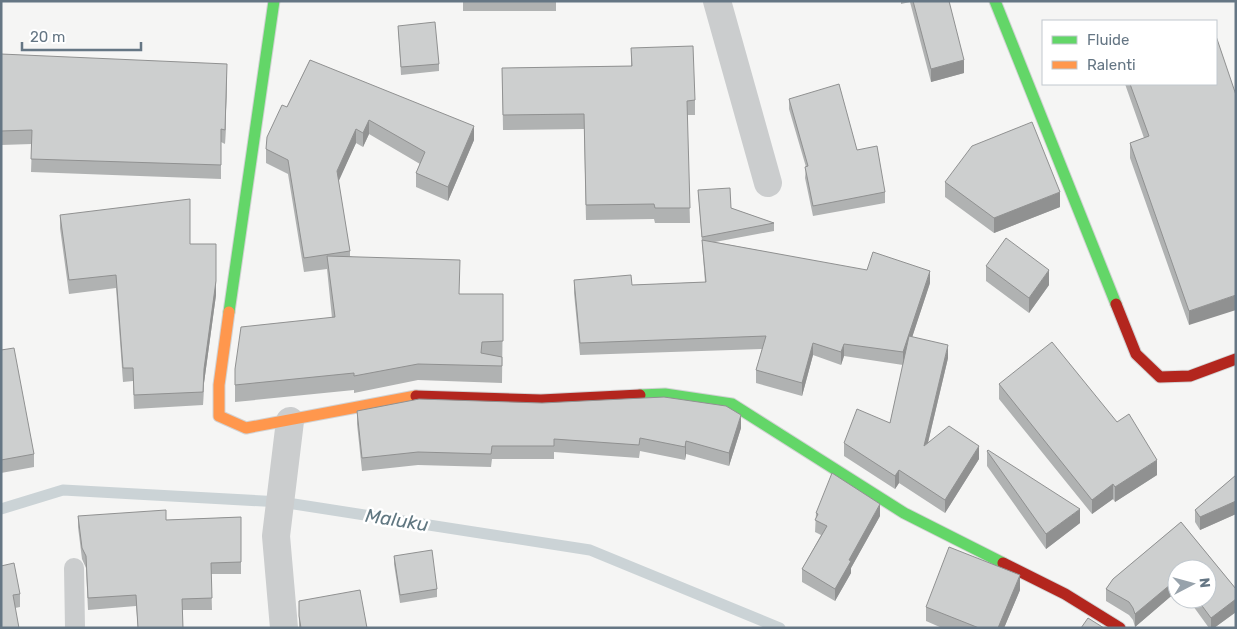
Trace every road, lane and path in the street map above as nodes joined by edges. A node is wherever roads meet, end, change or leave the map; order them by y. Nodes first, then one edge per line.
1 (274, 1) edge
2 (717, 1) edge
3 (995, 1) edge
4 (768, 184) dead end
5 (1236, 359) edge
6 (290, 421) junction
7 (74, 568) dead end
8 (75, 628) edge
9 (284, 628) edge
10 (1120, 628) edge

1 - 6 street
2 - 4 street
3 - 5 street
6 - 9 street
6 - 10 street
7 - 8 lane

